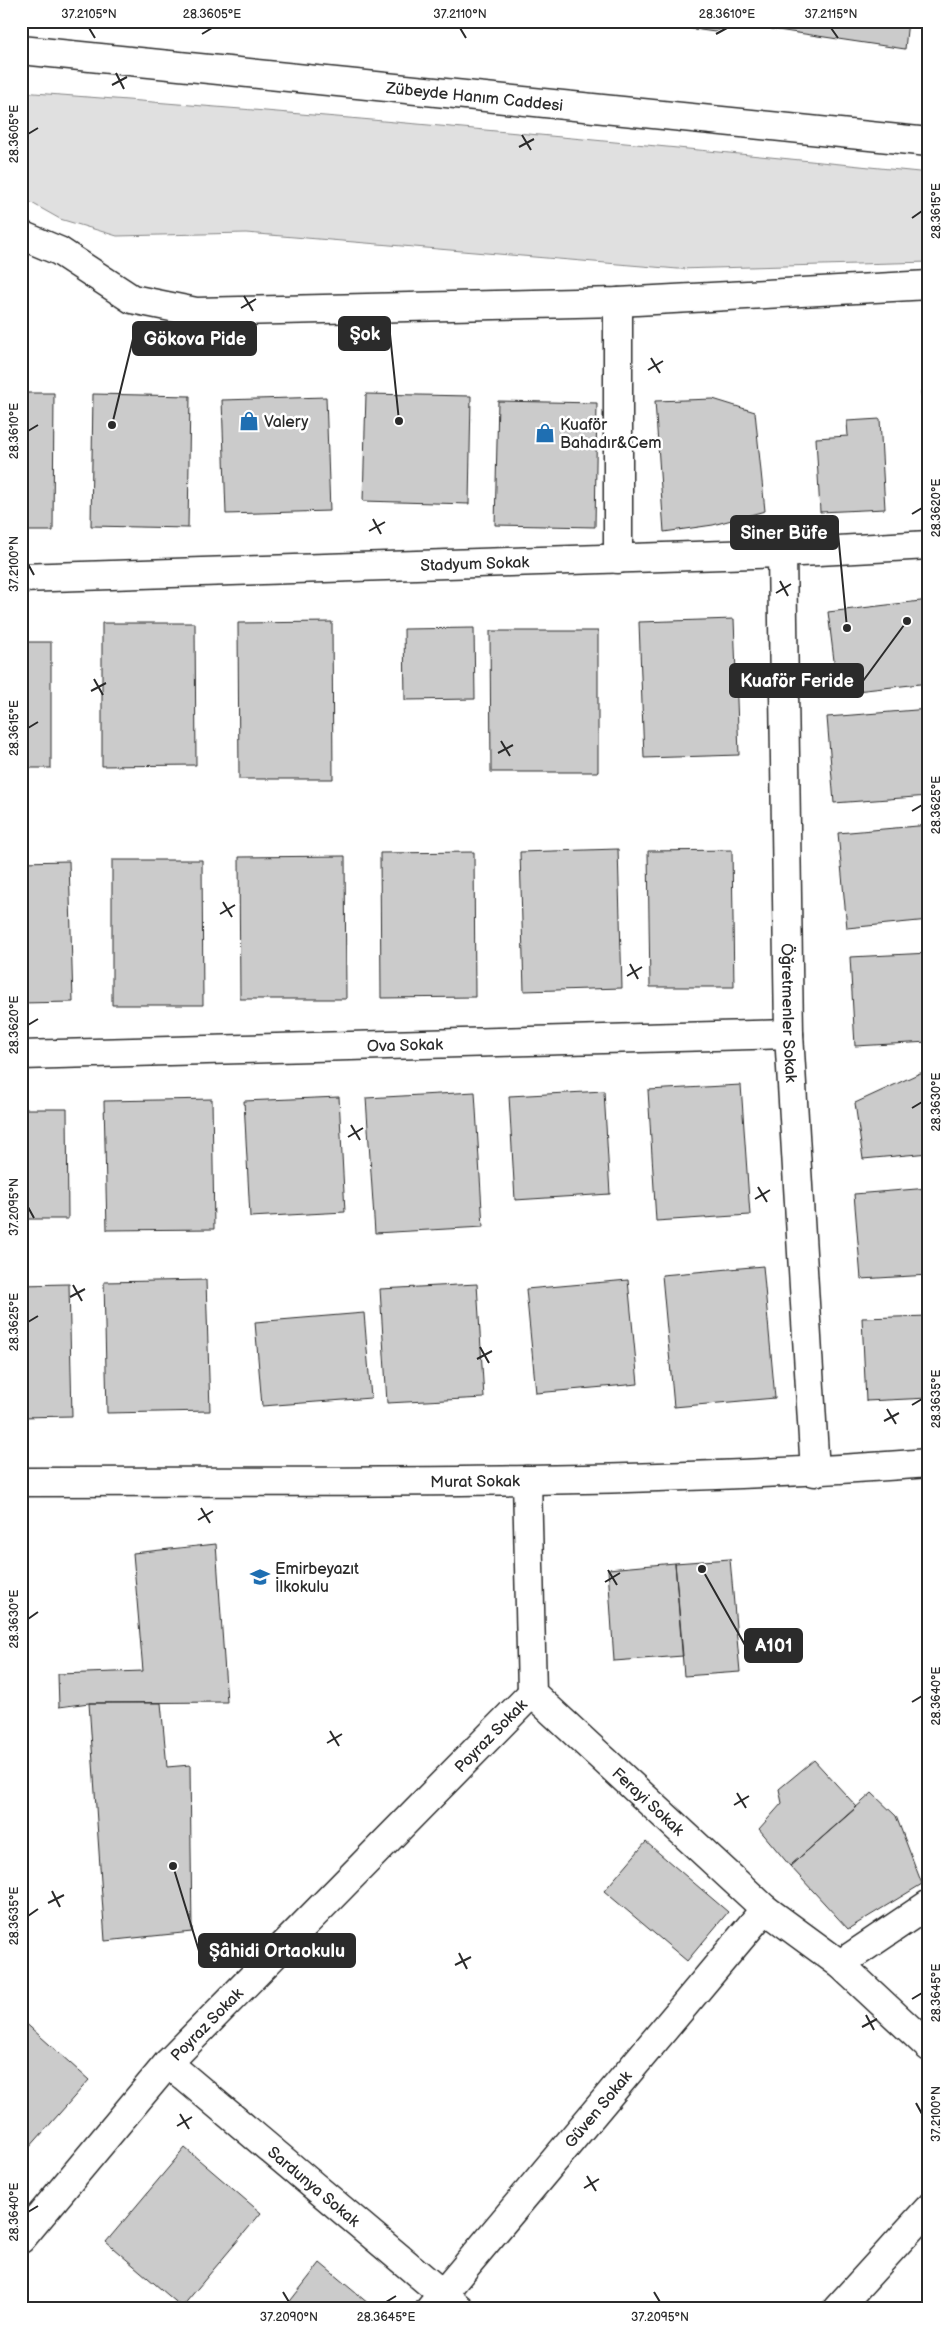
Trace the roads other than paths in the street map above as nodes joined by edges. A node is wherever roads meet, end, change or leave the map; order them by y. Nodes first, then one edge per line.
1 (21, 50) edge
2 (929, 142) edge
3 (21, 234) edge
4 (929, 285) edge
5 (618, 302) junction
6 (929, 545) edge
7 (782, 554) junction
8 (618, 558) junction
9 (21, 578) edge
10 (789, 1034) junction
11 (21, 1055) edge
12 (929, 1463) edge
13 (814, 1472) junction
14 (527, 1480) junction
15 (21, 1482) edge
16 (532, 1693) junction
17 (929, 1904) edge
18 (765, 1909) junction
19 (840, 1964) junction
20 (929, 2047) edge
21 (168, 2063) junction
22 (929, 2208) edge
23 (21, 2240) edge
24 (445, 2304) edge
25 (837, 2309) edge

1 - 2 street, Zübeyde Hanım Caddesi
3 - 5 street
4 - 5 street
5 - 8 street
6 - 7 street, Stadyum Sokak
7 - 8 street, Stadyum Sokak
7 - 10 street, Öğretmenler Sokak
8 - 9 street, Stadyum Sokak
10 - 11 street, Ova Sokak
10 - 13 street, Öğretmenler Sokak
12 - 13 street, Murat Sokak
13 - 14 street, Murat Sokak
14 - 15 street, Murat Sokak
14 - 16 street
16 - 18 street, Ferayi Sokak
16 - 21 street, Poyraz Sokak
17 - 19 street
18 - 19 street, Ferayi Sokak
18 - 24 street, Güven Sokak
19 - 20 street, Ferayi Sokak
21 - 23 street, Poyraz Sokak
21 - 24 street, Sardunya Sokak
22 - 25 street

